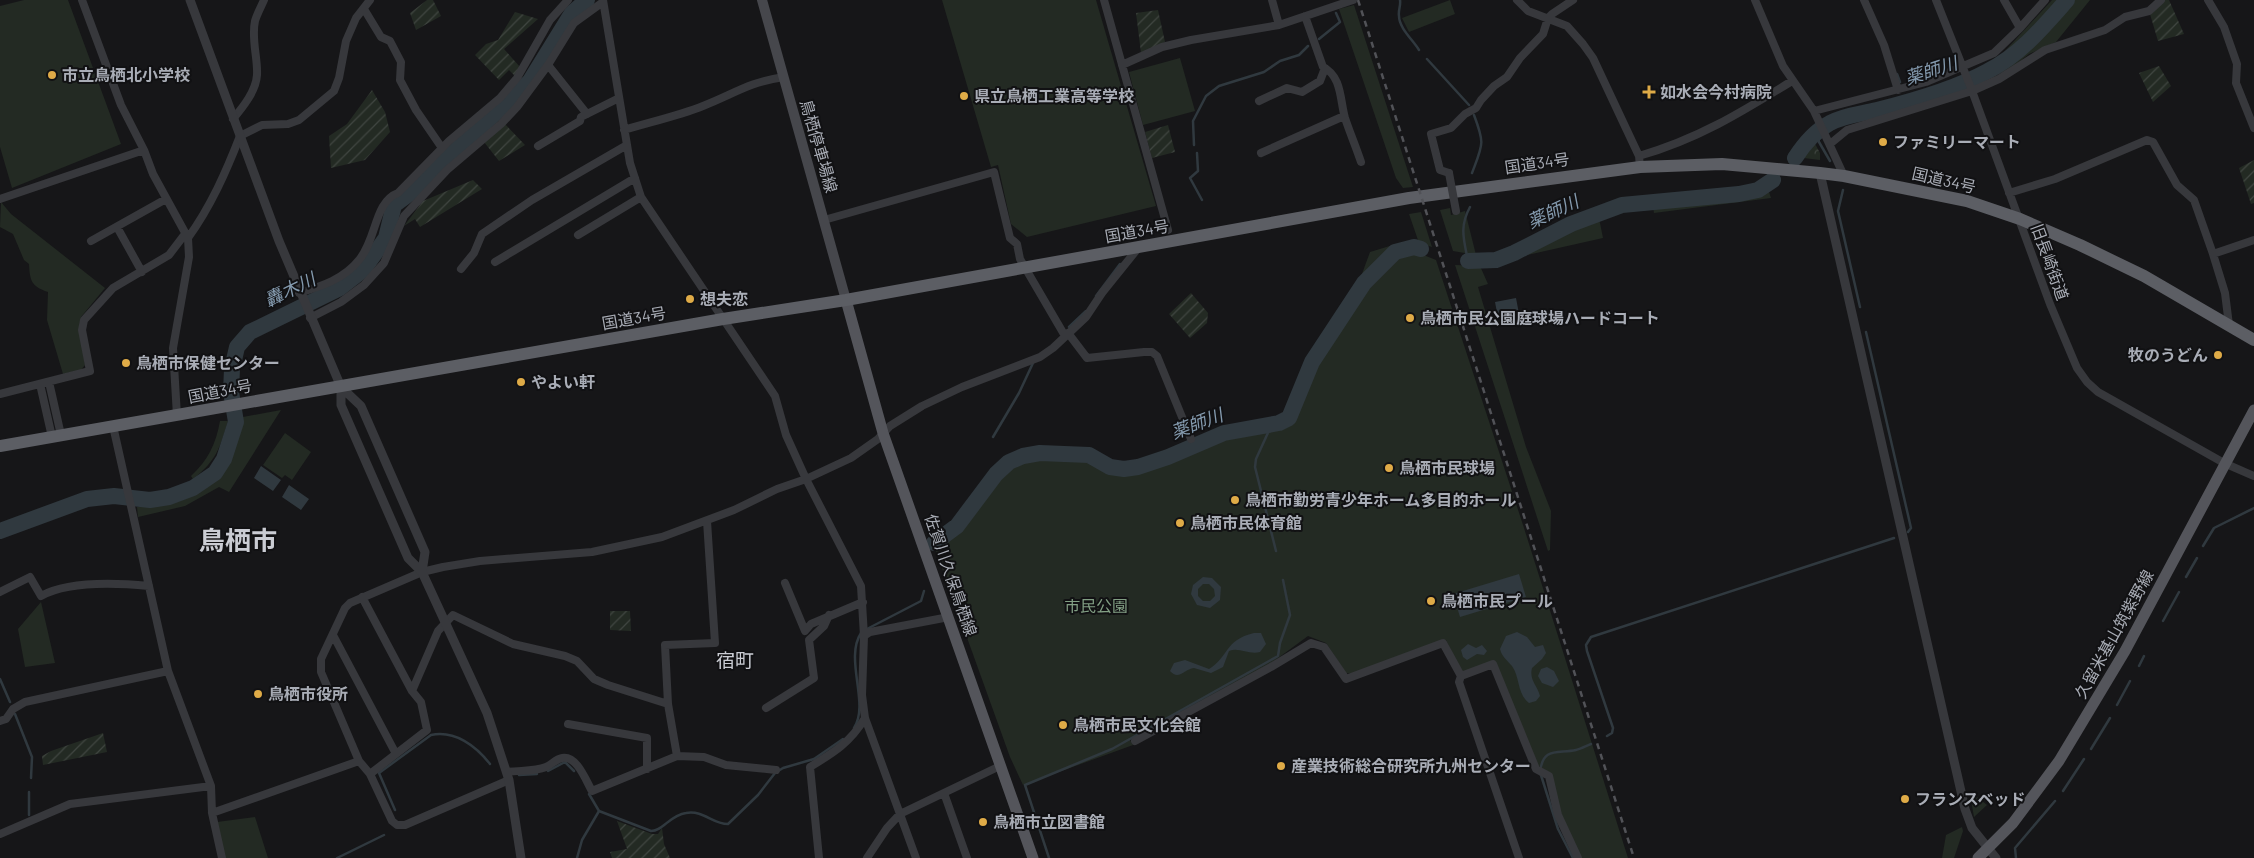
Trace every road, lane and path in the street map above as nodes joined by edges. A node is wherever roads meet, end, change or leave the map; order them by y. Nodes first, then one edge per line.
1 (82, 0) edge
2 (190, 0) edge
3 (264, 0) edge
4 (370, 0) edge
5 (568, 0) edge
6 (762, 0) edge
7 (1104, 0) edge
8 (1272, 0) edge
9 (1353, 0) edge
10 (1517, 0) edge
11 (1573, 0) edge
12 (1755, 0) edge
13 (1864, 0) edge
14 (1936, 0) edge
15 (2004, 0) edge
16 (2045, 0) edge
17 (2161, 0) edge
18 (2208, 0) edge
19 (603, 1) edge
20 (364, 8) junction
21 (1305, 16) junction
22 (1548, 18) junction
23 (1279, 25) junction
24 (2020, 28) junction
25 (1122, 65) junction
26 (548, 66) junction
27 (1326, 68) junction
28 (1964, 68) junction
29 (784, 77) junction
30 (1792, 81) junction
31 (1972, 89) junction
32 (1898, 90) junction
33 (619, 98) junction
34 (1259, 101) dead end
35 (587, 114) junction
36 (1815, 114) junction
37 (1344, 116) junction
38 (234, 119) junction
39 (2254, 128) edge
40 (624, 130) junction
41 (240, 136) junction
42 (1830, 144) junction
43 (627, 145) junction
44 (538, 146) dead end
45 (442, 148) junction
46 (144, 150) junction
47 (1261, 153) dead end
48 (1639, 161) junction
49 (1362, 162) dead end
50 (1820, 173) junction
51 (1844, 176) junction
52 (635, 178) junction
53 (2009, 193) junction
54 (641, 198) junction
55 (0, 199) edge
56 (166, 199) junction
57 (1456, 211) dead end
58 (2020, 218) junction
59 (824, 220) junction
60 (117, 227) junction
61 (1168, 230) dead end
62 (578, 234) dead end
63 (186, 236) junction
64 (2254, 240) edge
65 (91, 241) dead end
66 (1140, 246) junction
67 (2213, 254) junction
68 (495, 262) dead end
69 (1026, 267) junction
70 (461, 269) dead end
71 (142, 272) junction
72 (300, 296) junction
73 (846, 300) junction
74 (310, 317) junction
75 (723, 319) junction
76 (2229, 325) junction
77 (1067, 334) junction
78 (2254, 340) edge
79 (49, 382) junction
80 (40, 384) junction
81 (341, 387) junction
82 (0, 394) edge
83 (2254, 410) edge
84 (178, 416) junction
85 (113, 426) junction
86 (883, 433) junction
87 (56, 436) junction
88 (1192, 438) dead end
89 (0, 446) edge
90 (2224, 462) junction
91 (2254, 476) edge
92 (806, 479) junction
93 (707, 521) junction
94 (422, 572) junction
95 (785, 583) dead end
96 (149, 586) junction
97 (0, 592) edge
98 (362, 597) junction
99 (863, 602) junction
100 (828, 616) junction
101 (949, 617) junction
102 (445, 622) junction
103 (332, 635) junction
104 (864, 636) junction
105 (168, 671) junction
106 (1461, 676) junction
107 (412, 691) junction
108 (668, 704) junction
109 (766, 708) dead end
110 (865, 718) junction
111 (0, 721) edge
112 (568, 724) dead end
113 (1135, 741) dead end
114 (396, 754) junction
115 (677, 756) junction
116 (358, 761) junction
117 (1000, 766) junction
118 (647, 769) junction
119 (776, 770) dead end
120 (370, 774) junction
121 (508, 776) junction
122 (211, 786) junction
123 (944, 793) junction
124 (212, 813) junction
125 (900, 814) junction
126 (0, 834) edge
127 (1986, 849) junction
128 (222, 858) edge
129 (521, 858) edge
130 (819, 858) edge
131 (867, 858) edge
132 (916, 858) edge
133 (967, 858) edge
134 (1034, 858) edge
135 (1519, 858) edge
136 (1578, 858) edge
137 (1978, 858) edge
138 (1996, 858) edge

1 - 46 street
2 - 38 street
3 - 38 street
4 - 20 street
5 - 45 street
6 - 29 main road, 鳥栖停車場線
7 - 25 street
8 - 23 street
9 - 21 street
10 - 22 street
11 - 22 street
12 - 30 street
13 - 32 street
14 - 28 street, 旧長崎街道
15 - 24 street
16 - 24 street
17 - 31 street
18 - 39 street
19 - 26 street
19 - 33 street
20 - 41 street
20 - 45 street
21 - 23 street
21 - 27 street
22 - 48 street
22 - 57 street, bridge
23 - 25 street
24 - 28 street
25 - 61 street
26 - 35 street
26 - 74 street
27 - 34 street
27 - 37 street
28 - 31 street, 旧長崎街道
28 - 32 street
29 - 40 street
29 - 59 main road, 鳥栖停車場線
30 - 36 street
30 - 48 street
31 - 42 street
31 - 53 street, 旧長崎街道
32 - 36 street
33 - 35 street
33 - 40 street
35 - 44 street
36 - 42 street
37 - 47 street
37 - 49 street
38 - 41 street
40 - 43 street
41 - 63 street
41 - 72 street
42 - 51 street
43 - 52 street
43 - 70 street
45 - 72 street
46 - 55 street
46 - 56 street
48 - 50 highway, 国道34号
48 - 66 highway, 国道34号
50 - 51 highway, 国道34号
50 - 127 street
51 - 58 highway, 国道34号
52 - 54 street
52 - 68 street
53 - 58 street, 旧長崎街道
53 - 67 street
54 - 62 street
54 - 75 street
56 - 60 street
56 - 63 street
58 - 76 highway, 国道34号
58 - 90 street, 旧長崎街道
59 - 69 street
59 - 73 main road, 鳥栖停車場線
60 - 65 street
60 - 71 street
63 - 71 street
63 - 84 street
64 - 67 street
66 - 69 highway, 国道34号
66 - 77 street
67 - 76 street
69 - 73 highway, 国道34号
69 - 77 street
71 - 79 street
72 - 74 street
73 - 75 highway, 国道34号
73 - 86 main road, 佐賀川久保鳥栖線
74 - 81 street
75 - 81 highway, 国道34号
75 - 92 street
76 - 78 highway, 国道34号
77 - 86 street
77 - 88 street
79 - 80 street
79 - 87 street
80 - 82 street
80 - 87 street
81 - 84 highway, 国道34号
81 - 94 street
81 - 94 street
83 - 90 main road, 久留米基山筑紫野線
84 - 85 highway, 国道34号
85 - 87 highway, 国道34号
85 - 96 street
86 - 92 street
86 - 101 main road, 佐賀川久保鳥栖線
87 - 89 highway, 国道34号
90 - 91 street, 旧長崎街道
90 - 127 main road, 久留米基山筑紫野線
92 - 93 street
92 - 99 street
93 - 94 street
93 - 108 street
94 - 98 street
94 - 102 street
95 - 100 street
96 - 97 street
96 - 105 street
98 - 103 street
98 - 107 street
99 - 100 street
99 - 104 street
100 - 109 street
101 - 104 street
101 - 117 main road, 佐賀川久保鳥栖線
102 - 107 street
102 - 108 street
102 - 121 street
103 - 114 street
103 - 116 street
104 - 110 street
105 - 111 street
105 - 122 street
106 - 113 street
106 - 135 street
106 - 136 street
107 - 114 street
108 - 115 street
110 - 125 street
110 - 130 street
112 - 118 street
114 - 120 street
115 - 118 street
115 - 119 street
116 - 120 street
116 - 124 street
117 - 123 street
117 - 134 main road, 佐賀川久保鳥栖線
118 - 121 street
120 - 121 street
121 - 129 street
122 - 124 street
122 - 126 street
123 - 125 street
123 - 133 street
124 - 128 street
125 - 131 street
125 - 132 street
127 - 137 main road, 久留米基山筑紫野線
127 - 138 street

